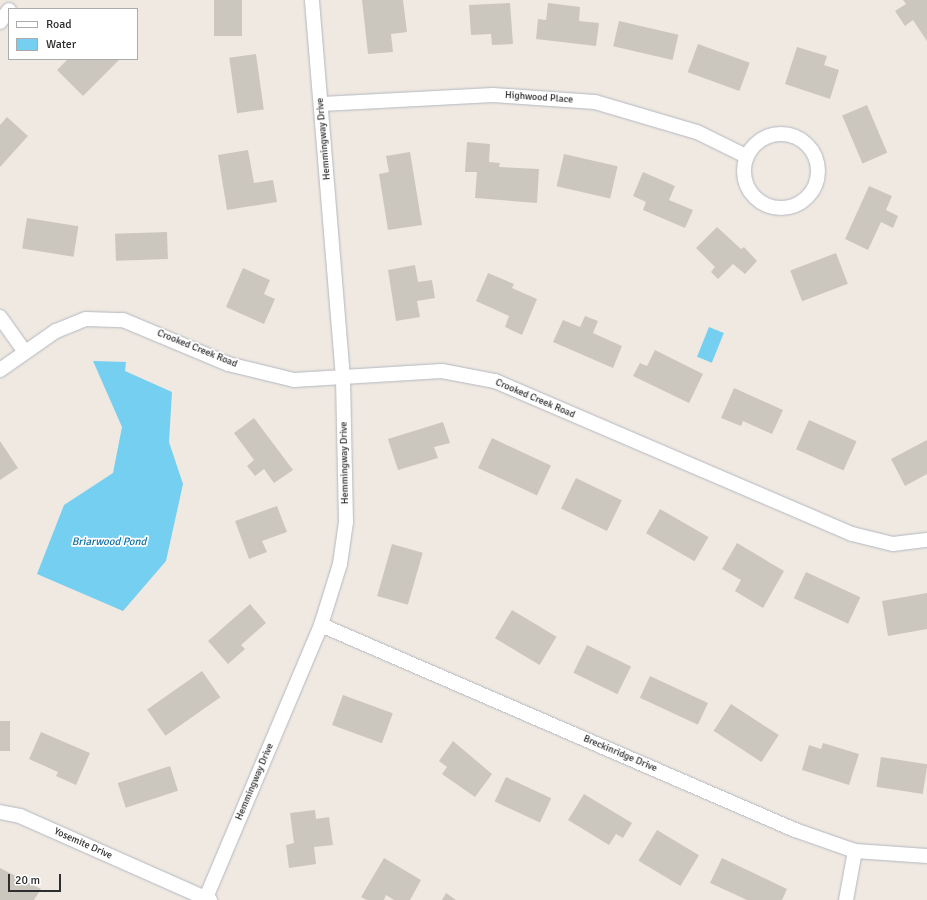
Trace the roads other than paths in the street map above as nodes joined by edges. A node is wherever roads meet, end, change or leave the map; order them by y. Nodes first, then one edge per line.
1 (312, 0) edge
2 (8, 10) edge
3 (0, 22) edge
4 (322, 104) junction
5 (746, 156) junction
6 (0, 317) edge
7 (25, 352) junction
8 (0, 370) edge
9 (343, 378) junction
10 (927, 540) edge
11 (321, 625) junction
12 (0, 812) edge
13 (855, 851) junction
14 (927, 856) edge
15 (207, 900) edge
16 (846, 900) edge

1 - 4 street, Hemmingway Drive
2 - 3 street
4 - 5 street, Highwood Place
4 - 9 street, Hemmingway Drive
5 - 5 street
6 - 7 street
7 - 8 street, Crooked Creek Road
7 - 9 street, Crooked Creek Road
9 - 10 street, Crooked Creek Road
9 - 11 street, Hemmingway Drive
11 - 13 street, Breckinridge Drive
11 - 15 street, Hemmingway Drive
12 - 15 street, Yosemite Drive
13 - 14 street, Breckinridge Drive
13 - 16 street

